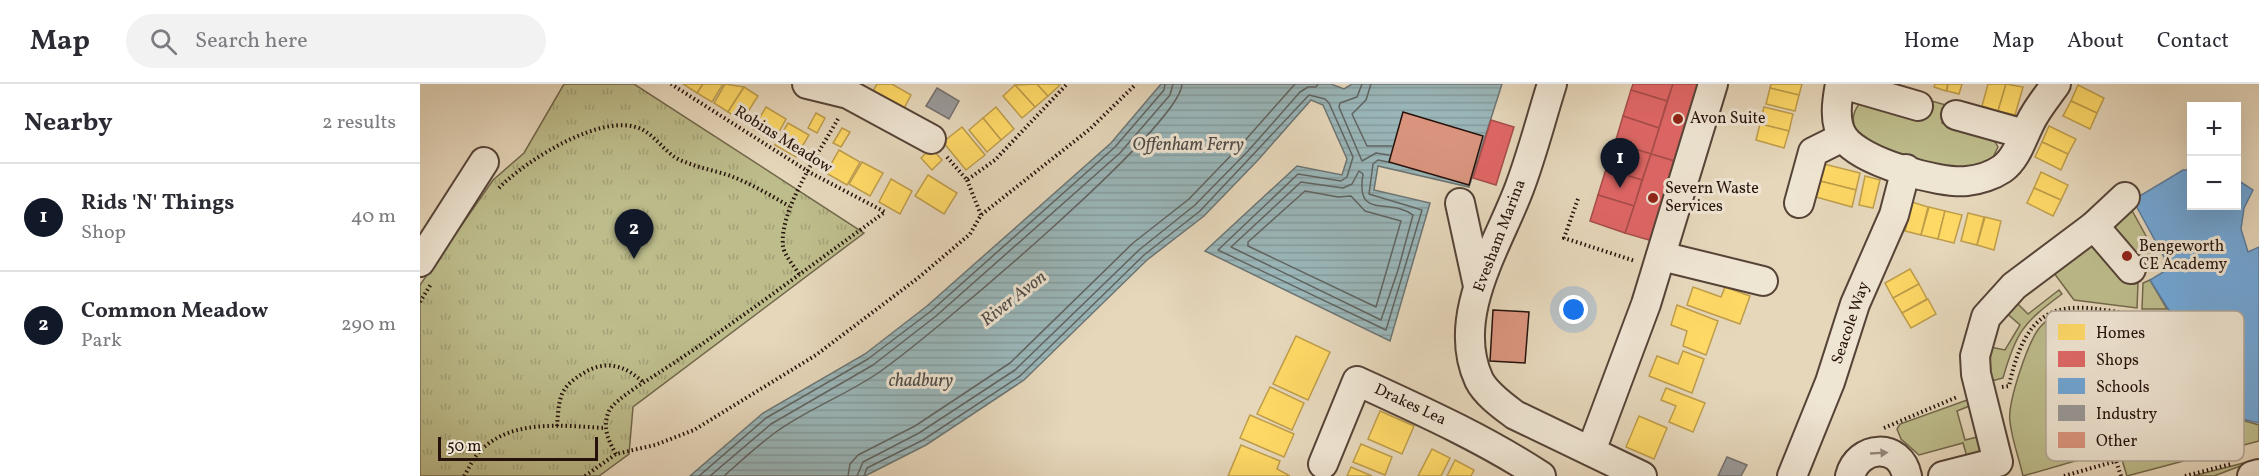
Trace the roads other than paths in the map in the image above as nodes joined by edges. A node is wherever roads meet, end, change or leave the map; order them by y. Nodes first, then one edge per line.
1 (807, 84) edge
2 (1552, 84) edge
3 (1713, 84) edge
4 (1841, 84) edge
5 (2056, 84) edge
6 (849, 95) edge
7 (1918, 106) dead end
8 (1956, 115) dead end
9 (2024, 134) junction
10 (1843, 137) junction
11 (931, 139) road end
12 (484, 162) dead end
13 (1906, 169) junction
14 (2125, 197) dead end
15 (1460, 203) dead end
16 (1799, 203) dead end
17 (2094, 226) junction
18 (1651, 260) junction
19 (2131, 269) dead end
20 (426, 272) edge
21 (1763, 281) dead end
22 (1478, 286) junction
23 (1591, 451) junction
24 (1323, 464) dead end
25 (2000, 469) edge
26 (1541, 476) edge
27 (1642, 476) edge
28 (1791, 476) edge
29 (1850, 476) edge
30 (1907, 476) edge
31 (1943, 476) edge

1 - 6 street
2 - 22 street, Evesham Marina
3 - 18 street
4 - 7 street
4 - 10 street
5 - 9 street
6 - 11 street
8 - 9 street
9 - 13 street
10 - 13 street
10 - 16 street
12 - 20 street
13 - 28 street, Seacole Way
14 - 17 street
15 - 22 street
17 - 19 street
17 - 25 street
18 - 21 street
18 - 23 street
22 - 23 street, Evesham Marina
23 - 27 street, Evesham Marina
24 - 26 street, Drakes Lea
25 - 31 street
29 -> 30 street

